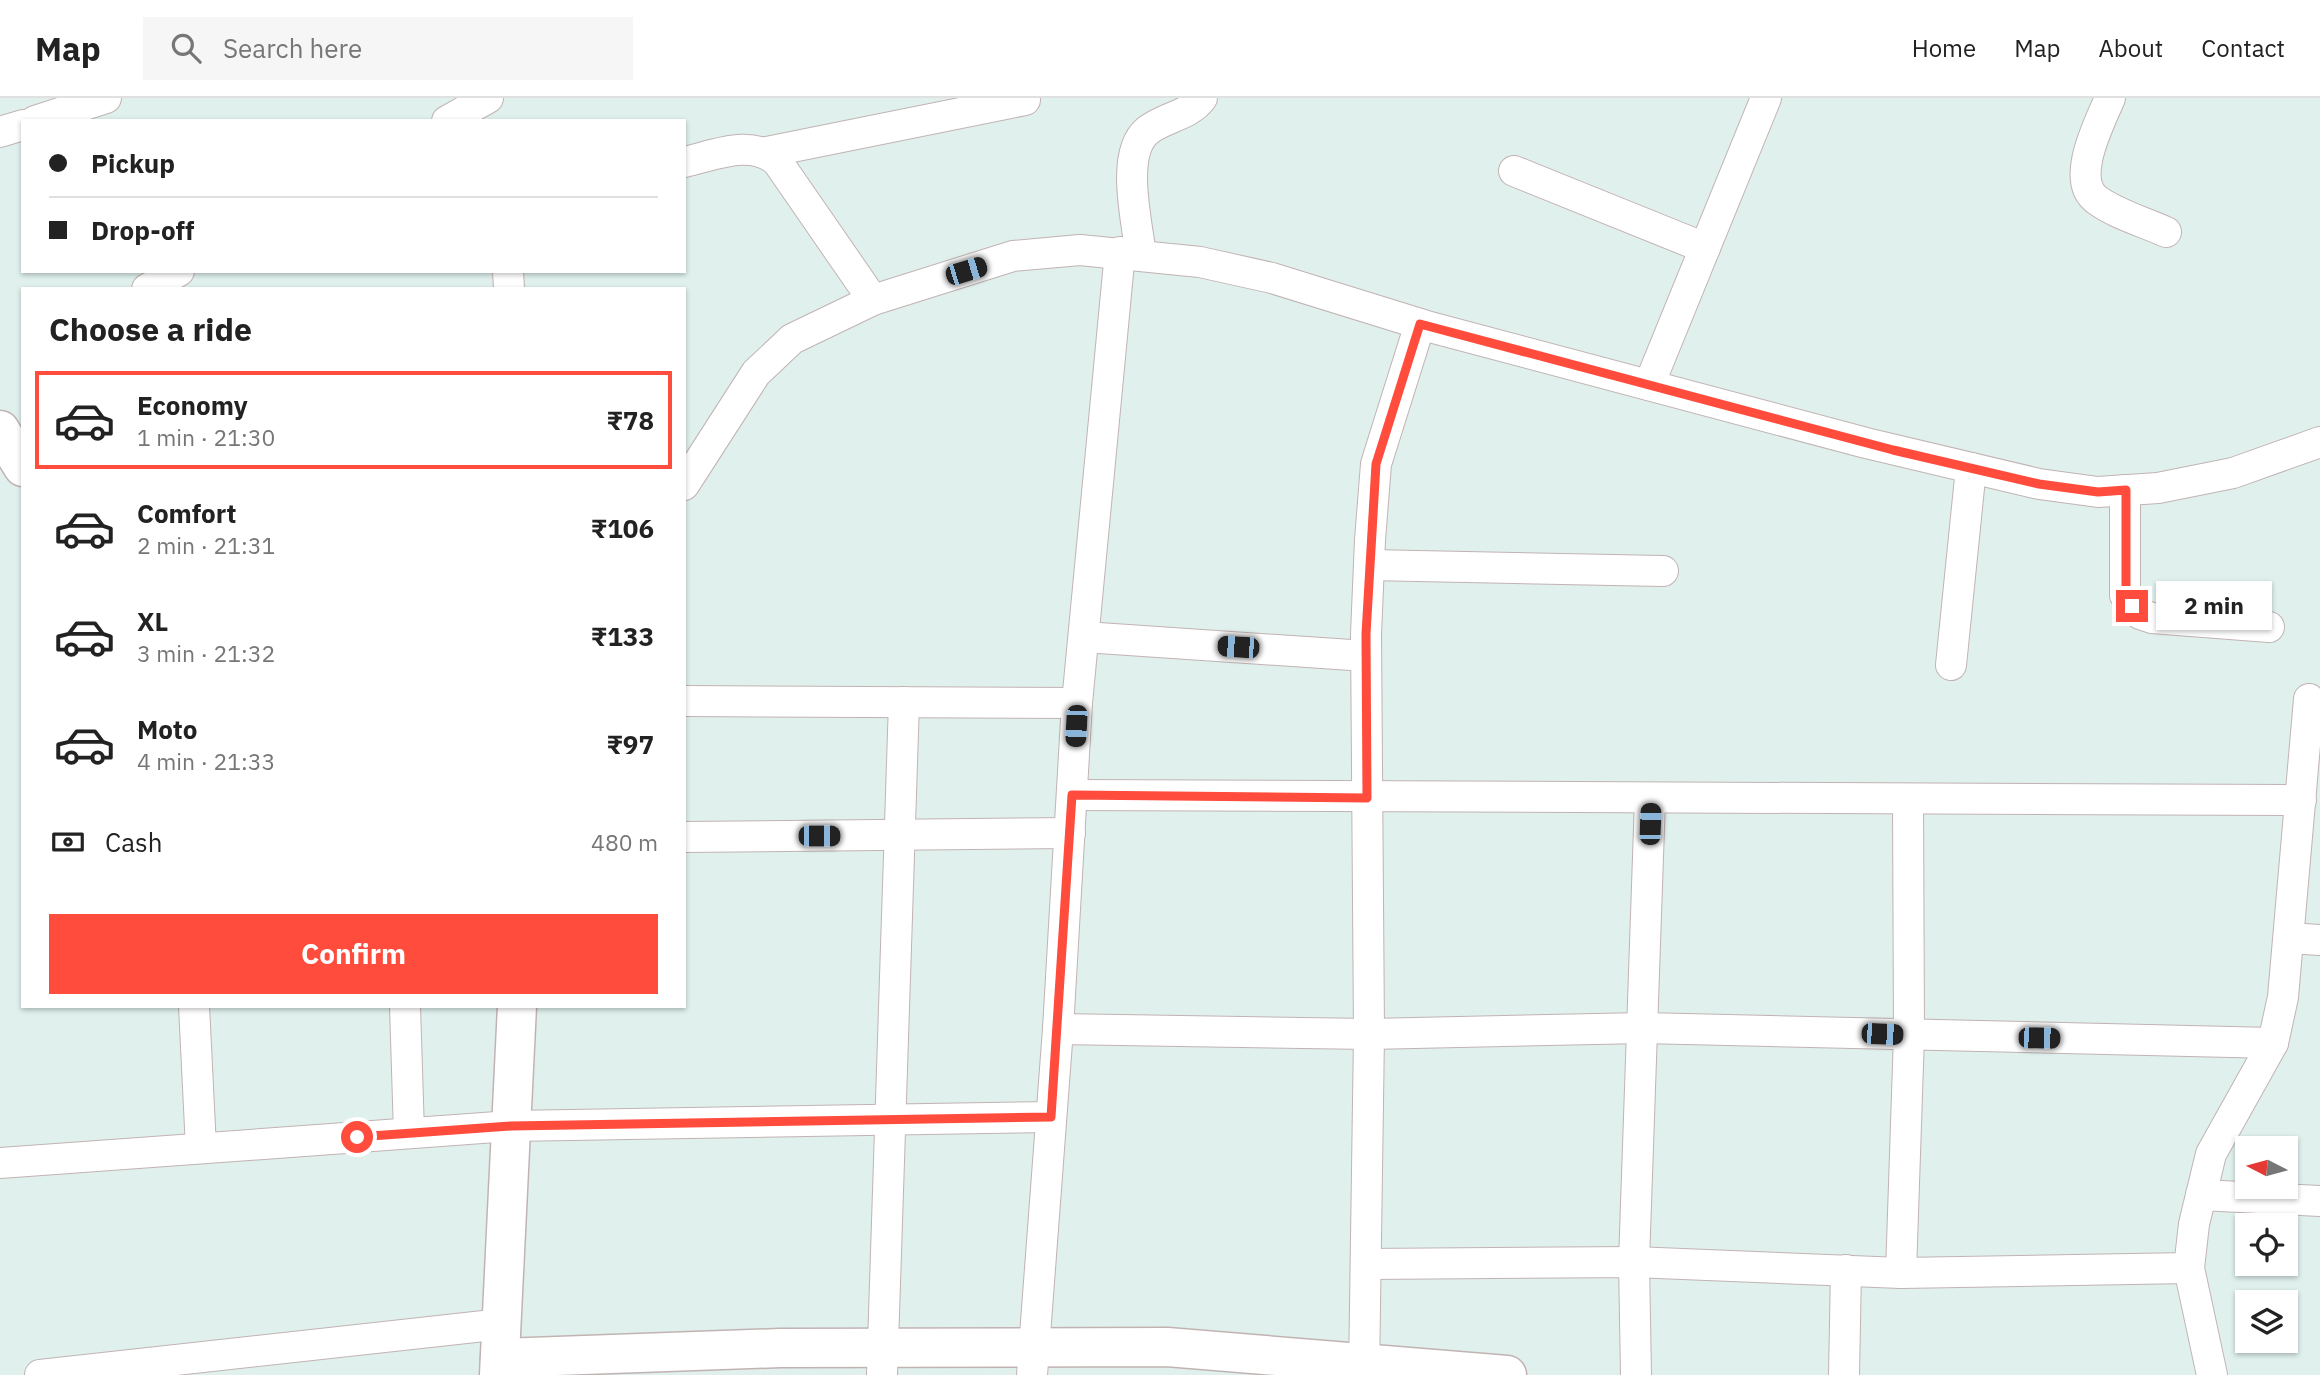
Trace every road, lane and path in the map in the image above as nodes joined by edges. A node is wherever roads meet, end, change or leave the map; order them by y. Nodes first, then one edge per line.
1 (106, 98) edge
2 (488, 98) edge
3 (494, 98) edge
4 (1202, 98) edge
5 (1766, 98) edge
6 (2110, 98) edge
7 (1025, 100) dead end
8 (42, 119) edge
9 (451, 119) edge
10 (489, 119) edge
11 (21, 126) edge
12 (0, 132) edge
13 (767, 152) junction
14 (686, 162) edge
15 (1514, 171) dead end
16 (2166, 232) dead end
17 (1705, 248) junction
18 (1131, 254) junction
19 (175, 273) edge
20 (150, 287) edge
21 (873, 300) junction
22 (1420, 324) junction
23 (1649, 385) junction
24 (0, 430) edge
25 (2320, 442) edge
26 (21, 464) edge
27 (1971, 468) junction
28 (686, 482) edge
29 (2126, 490) junction
30 (1369, 565) junction
31 (1663, 571) dead end
32 (2269, 628) dead end
33 (1084, 637) junction
34 (1366, 656) junction
35 (1951, 665) dead end
36 (2309, 699) dead end
37 (686, 701) edge
38 (904, 702) junction
39 (1077, 703) junction
40 (1072, 795) junction
41 (1367, 798) junction
42 (1650, 799) junction
43 (1908, 799) junction
44 (2301, 800) junction
45 (1070, 833) junction
46 (900, 835) junction
47 (686, 837) edge
48 (2289, 937) junction
49 (2320, 940) edge
50 (194, 1008) edge
51 (405, 1008) edge
52 (517, 1008) edge
53 (1643, 1028) junction
54 (1058, 1029) junction
55 (1369, 1034) junction
56 (1909, 1035) junction
57 (2273, 1044) junction
58 (1051, 1117) junction
59 (889, 1119) junction
60 (511, 1126) junction
61 (409, 1133) junction
62 (201, 1148) junction
63 (0, 1163) edge
64 (2201, 1195) junction
65 (2320, 1201) edge
66 (1634, 1262) junction
67 (1366, 1264) junction
68 (2189, 1268) junction
69 (1846, 1270) junction
70 (1901, 1273) junction
71 (500, 1352) edge
72 (883, 1361) edge
73 (1033, 1361) edge
74 (1364, 1369) edge
75 (40, 1375) edge
76 (1507, 1375) edge
77 (1636, 1375) edge
78 (1844, 1375) edge
79 (2213, 1375) edge

1 - 8 street
2 - 9 street
3 - 10 street
4 - 18 street
5 - 17 street
6 - 16 street
7 - 13 street
11 - 12 street
13 - 14 street
13 - 21 street
15 - 17 street
17 - 23 street
18 - 21 street
18 - 22 street
18 - 33 street
19 - 20 street
21 - 28 street
22 - 23 street
22 - 30 street
23 - 27 street
24 - 26 street
25 - 29 street
27 - 29 street
27 - 35 street
29 - 32 street
30 - 31 street
30 - 34 street
33 - 34 street
33 - 39 street
34 - 41 street
36 - 44 street
37 - 38 street
38 - 39 street
38 - 46 street
39 - 40 street
40 - 41 street
40 - 45 street
41 - 42 street
41 - 55 street
42 - 43 street
42 - 53 street
43 - 44 street
43 - 56 street
44 - 48 street
45 - 46 street
45 - 54 street
46 - 47 street
46 - 59 street
48 - 49 street
48 - 57 street
50 - 62 street
51 - 61 street
52 - 60 street
53 - 55 street
53 - 56 street
53 - 66 street
54 - 55 street
54 - 58 street
55 - 67 street
56 - 57 street
56 - 70 street
57 - 64 street
58 - 59 street
58 - 73 street
59 - 60 street
59 - 72 street
60 - 61 street
60 - 71 street
61 - 62 street
62 - 63 street
64 - 65 street
64 - 68 street
66 - 67 street
66 - 69 street
66 - 77 street
67 - 74 street
68 - 70 street
68 - 79 street
69 - 70 street
69 - 78 street
71 - 72 street
71 - 75 street
72 - 73 street
73 - 74 street
74 - 76 street

